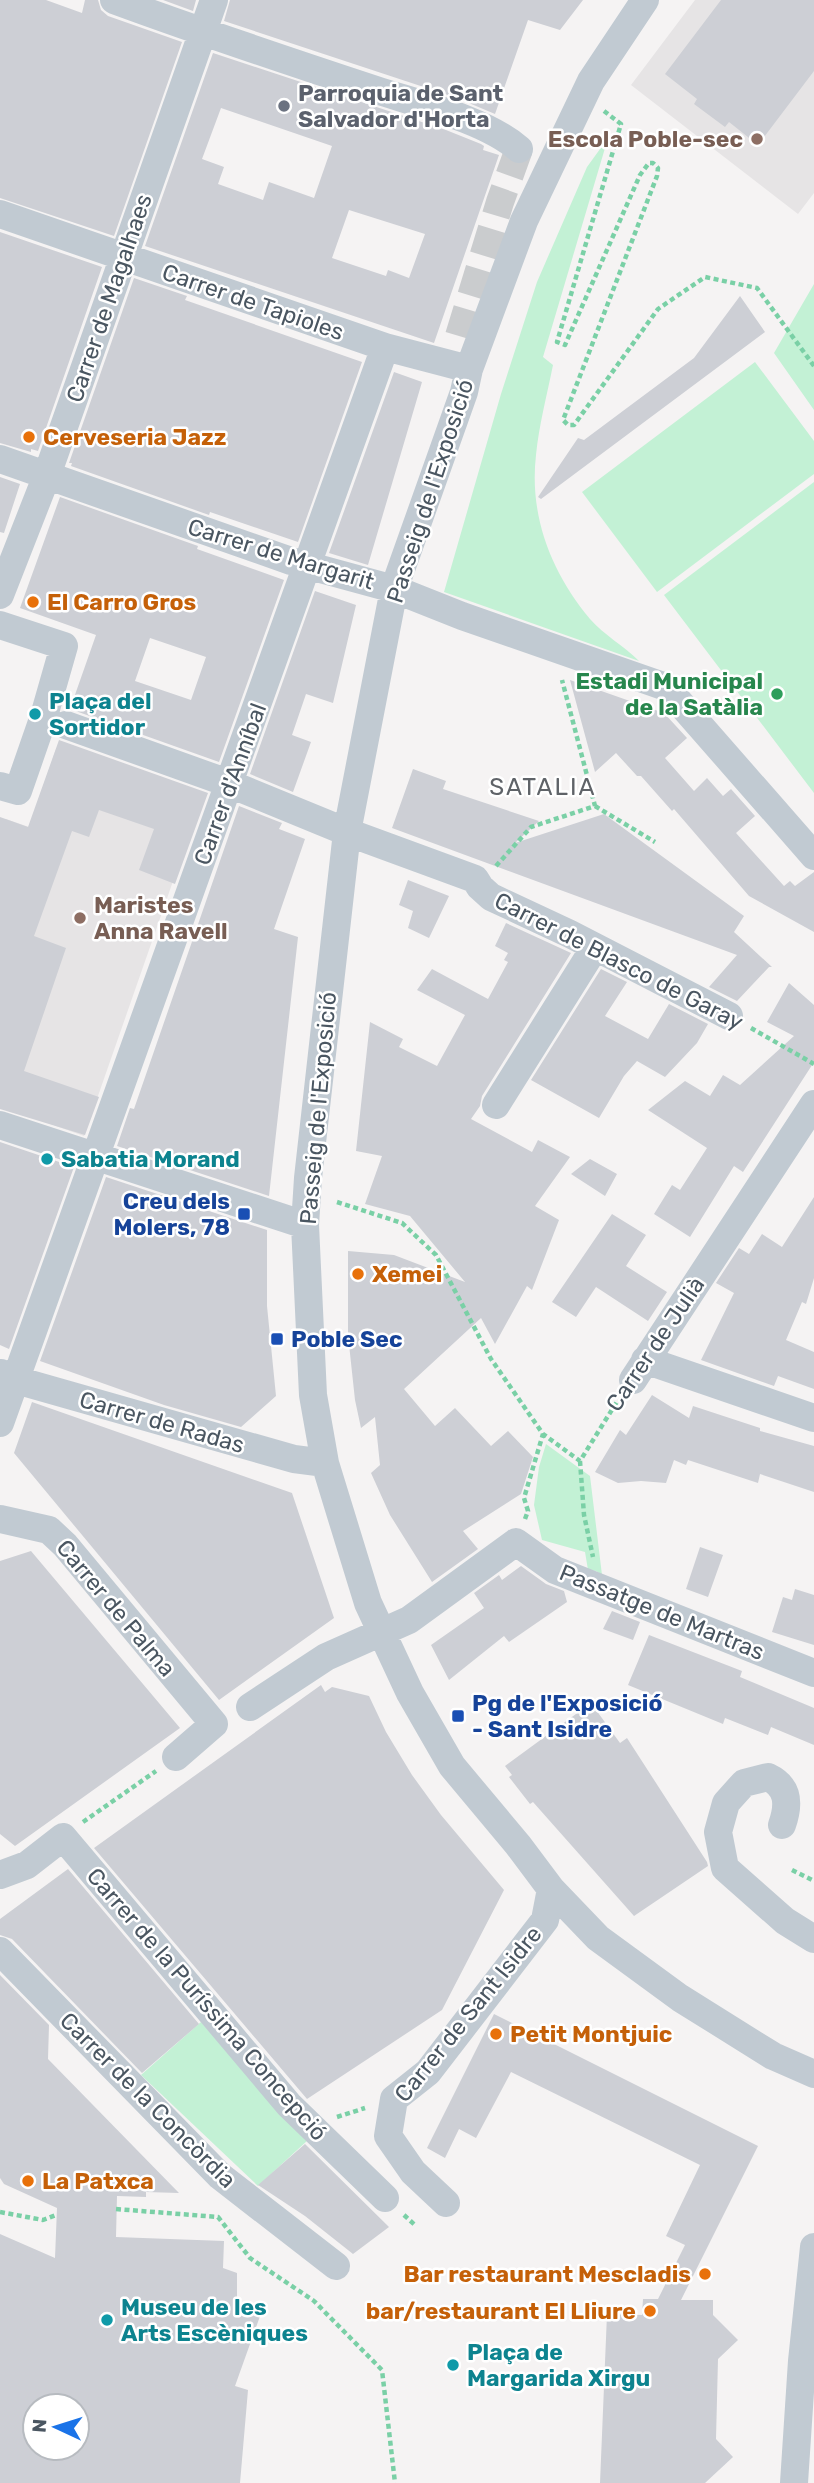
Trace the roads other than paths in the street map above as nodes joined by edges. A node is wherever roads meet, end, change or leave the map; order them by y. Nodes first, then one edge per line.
1 (114, 0) edge
2 (214, 0) edge
3 (645, 0) edge
4 (202, 33) junction
5 (519, 149) dead end
6 (0, 214) edge
7 (123, 258) junction
8 (385, 346) junction
9 (467, 353) junction
10 (0, 459) edge
11 (47, 475) junction
12 (307, 566) junction
13 (394, 589) junction
14 (0, 594) edge
15 (0, 625) edge
16 (55, 721) junction
17 (223, 782) junction
18 (0, 786) edge
19 (347, 832) junction
20 (814, 856) edge
21 (596, 947) junction
22 (729, 1016) road end
23 (814, 1104) edge
24 (496, 1105) dead end
25 (0, 1125) edge
26 (96, 1157) junction
27 (305, 1224) junction
28 (8, 1376) edge
29 (814, 1418) edge
30 (0, 1423) edge
31 (325, 1463) junction
32 (0, 1519) edge
33 (380, 1631) junction
34 (814, 1673) edge
35 (250, 1707) dead end
36 (176, 1757) road end
37 (782, 1825) dead end
38 (0, 1875) edge
39 (551, 1889) junction
40 (814, 1940) edge
41 (0, 1951) edge
42 (814, 2074) edge
43 (385, 2198) dead end
44 (446, 2203) dead end
45 (814, 2247) edge
46 (336, 2266) dead end
47 (794, 2483) edge

1 - 4 street
2 - 4 street, Carrer de Magalhaes
3 - 9 street, Passeig de l'Exposició
4 - 5 street
4 - 7 street, Carrer de Magalhaes
6 - 7 street, Carrer de Tapioles
7 - 8 street, Carrer de Tapioles
7 - 11 street, Carrer de Magalhaes
8 - 9 street, Carrer de Tapioles
8 - 12 street, Carrer d'Anníbal
9 - 13 street, Passeig de l'Exposició
10 - 11 street, Carrer de Margarit
11 - 12 street, Carrer de Margarit
11 - 14 street, Carrer de Magalhaes
12 - 13 street, Carrer de Margarit
12 - 17 street, Carrer d'Anníbal
13 - 19 street, Passeig de l'Exposició
13 - 20 street, Carrer de Margarit
15 - 16 street
16 - 17 street, Carrer de Blasco de Garay
16 - 18 street
17 - 19 street, Carrer de Blasco de Garay
17 - 26 street, Carrer d'Anníbal
19 - 21 street, Carrer de Blasco de Garay
19 - 27 street, Passeig de l'Exposició
21 - 22 street, Carrer de Blasco de Garay
21 - 24 street
23 - 29 street, Carrer de Julià
25 - 26 street
26 - 27 street
26 - 28 street, Carrer d'Anníbal
27 - 31 street, Passeig de l'Exposició
28 - 30 street, Carrer d'Anníbal
28 - 31 street, Carrer de Radas
31 - 33 street, Passeig de l'Exposició
32 - 36 street, Carrer de Palma
33 - 34 street, Passatge de Martras
33 - 35 street
33 - 39 street, Passeig de l'Exposició
37 - 40 street
38 - 43 street, Carrer de la Puríssima Concepció
39 - 42 street, Passeig de l'Exposició
39 - 44 street, Carrer de Sant Isidre
41 - 46 street, Carrer de la Concòrdia
45 - 47 street

